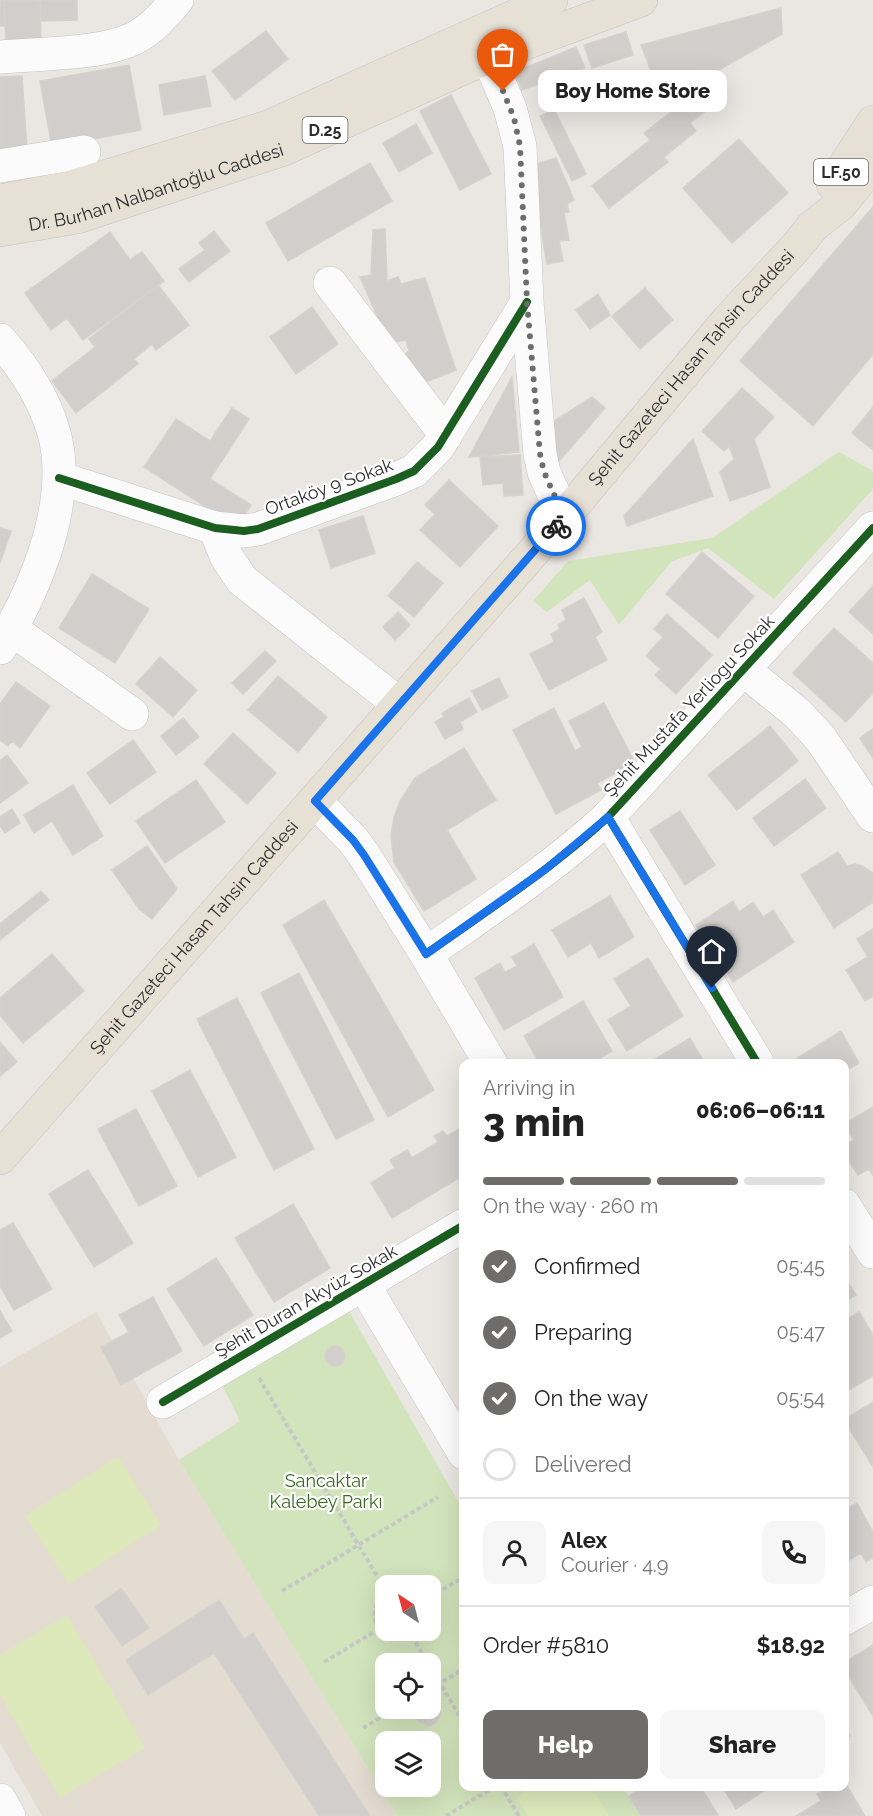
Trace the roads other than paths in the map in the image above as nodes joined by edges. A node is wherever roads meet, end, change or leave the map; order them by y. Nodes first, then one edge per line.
1 (177, 0) edge
2 (551, 0) edge
3 (641, 0) edge
4 (0, 57) edge
5 (488, 57) junction
6 (873, 122) edge
7 (84, 152) dead end
8 (873, 164) edge
9 (0, 165) edge
10 (0, 201) edge
11 (813, 226) junction
12 (0, 230) edge
13 (330, 283) dead end
14 (527, 302) junction
15 (0, 340) edge
16 (446, 435) junction
17 (59, 478) junction
18 (564, 517) junction
19 (215, 528) junction
20 (873, 528) edge
21 (6, 639) edge
22 (743, 669) junction
23 (399, 704) junction
24 (132, 714) dead end
25 (315, 801) junction
26 (873, 815) edge
27 (608, 817) junction
28 (426, 954) junction
29 (488, 1059) edge
30 (755, 1059) edge
31 (0, 1158) edge
32 (849, 1213) edge
33 (459, 1228) edge
34 (873, 1252) edge
35 (363, 1284) junction
36 (163, 1402) dead end
37 (459, 1445) edge
38 (873, 1602) edge
39 (849, 1616) edge
40 (0, 1800) edge
41 (8, 1816) edge

1 - 4 street
2 - 10 main road, Dr. Burhan Nalbantoğlu Caddesi / D.25
3 - 5 main road, Dr. Burhan Nalbantoğlu Caddesi / D.25
5 - 12 main road, Dr. Burhan Nalbantoğlu Caddesi / D.25
5 - 14 street
6 - 11 main road, Şehit Gazeteci Hasan Tahsin Caddesi / LF.50
7 - 9 street
8 - 11 main road, Şehit Gazeteci Hasan Tahsin Caddesi / LF.50
11 - 18 main road, Şehit Gazeteci Hasan Tahsin Caddesi / LF.50
13 - 16 street
14 - 16 street, Ortaköy 9 Sokak
14 - 18 street
15 - 17 street
16 - 19 street, Ortaköy 9 Sokak
17 - 19 street, Ortaköy 9 Sokak
17 - 21 street
18 - 23 main road, Şehit Gazeteci Hasan Tahsin Caddesi / LF.50
19 - 23 street
20 - 22 street, Şehit Mustafa Yerliogu Sokak
21 - 24 street
22 - 26 street
22 - 27 street, Şehit Mustafa Yerliogu Sokak
23 - 25 main road, Şehit Gazeteci Hasan Tahsin Caddesi / LF.50
25 - 28 street
25 - 31 main road, Şehit Gazeteci Hasan Tahsin Caddesi / LF.50
27 - 28 street, Şehit Mustafa Yerliogu Sokak
27 - 30 street
28 - 29 street
32 - 34 street
33 - 35 street, Şehit Duran Akyüz Sokak
35 - 36 street, Şehit Duran Akyüz Sokak
35 - 37 street
38 - 39 street
40 - 41 street

